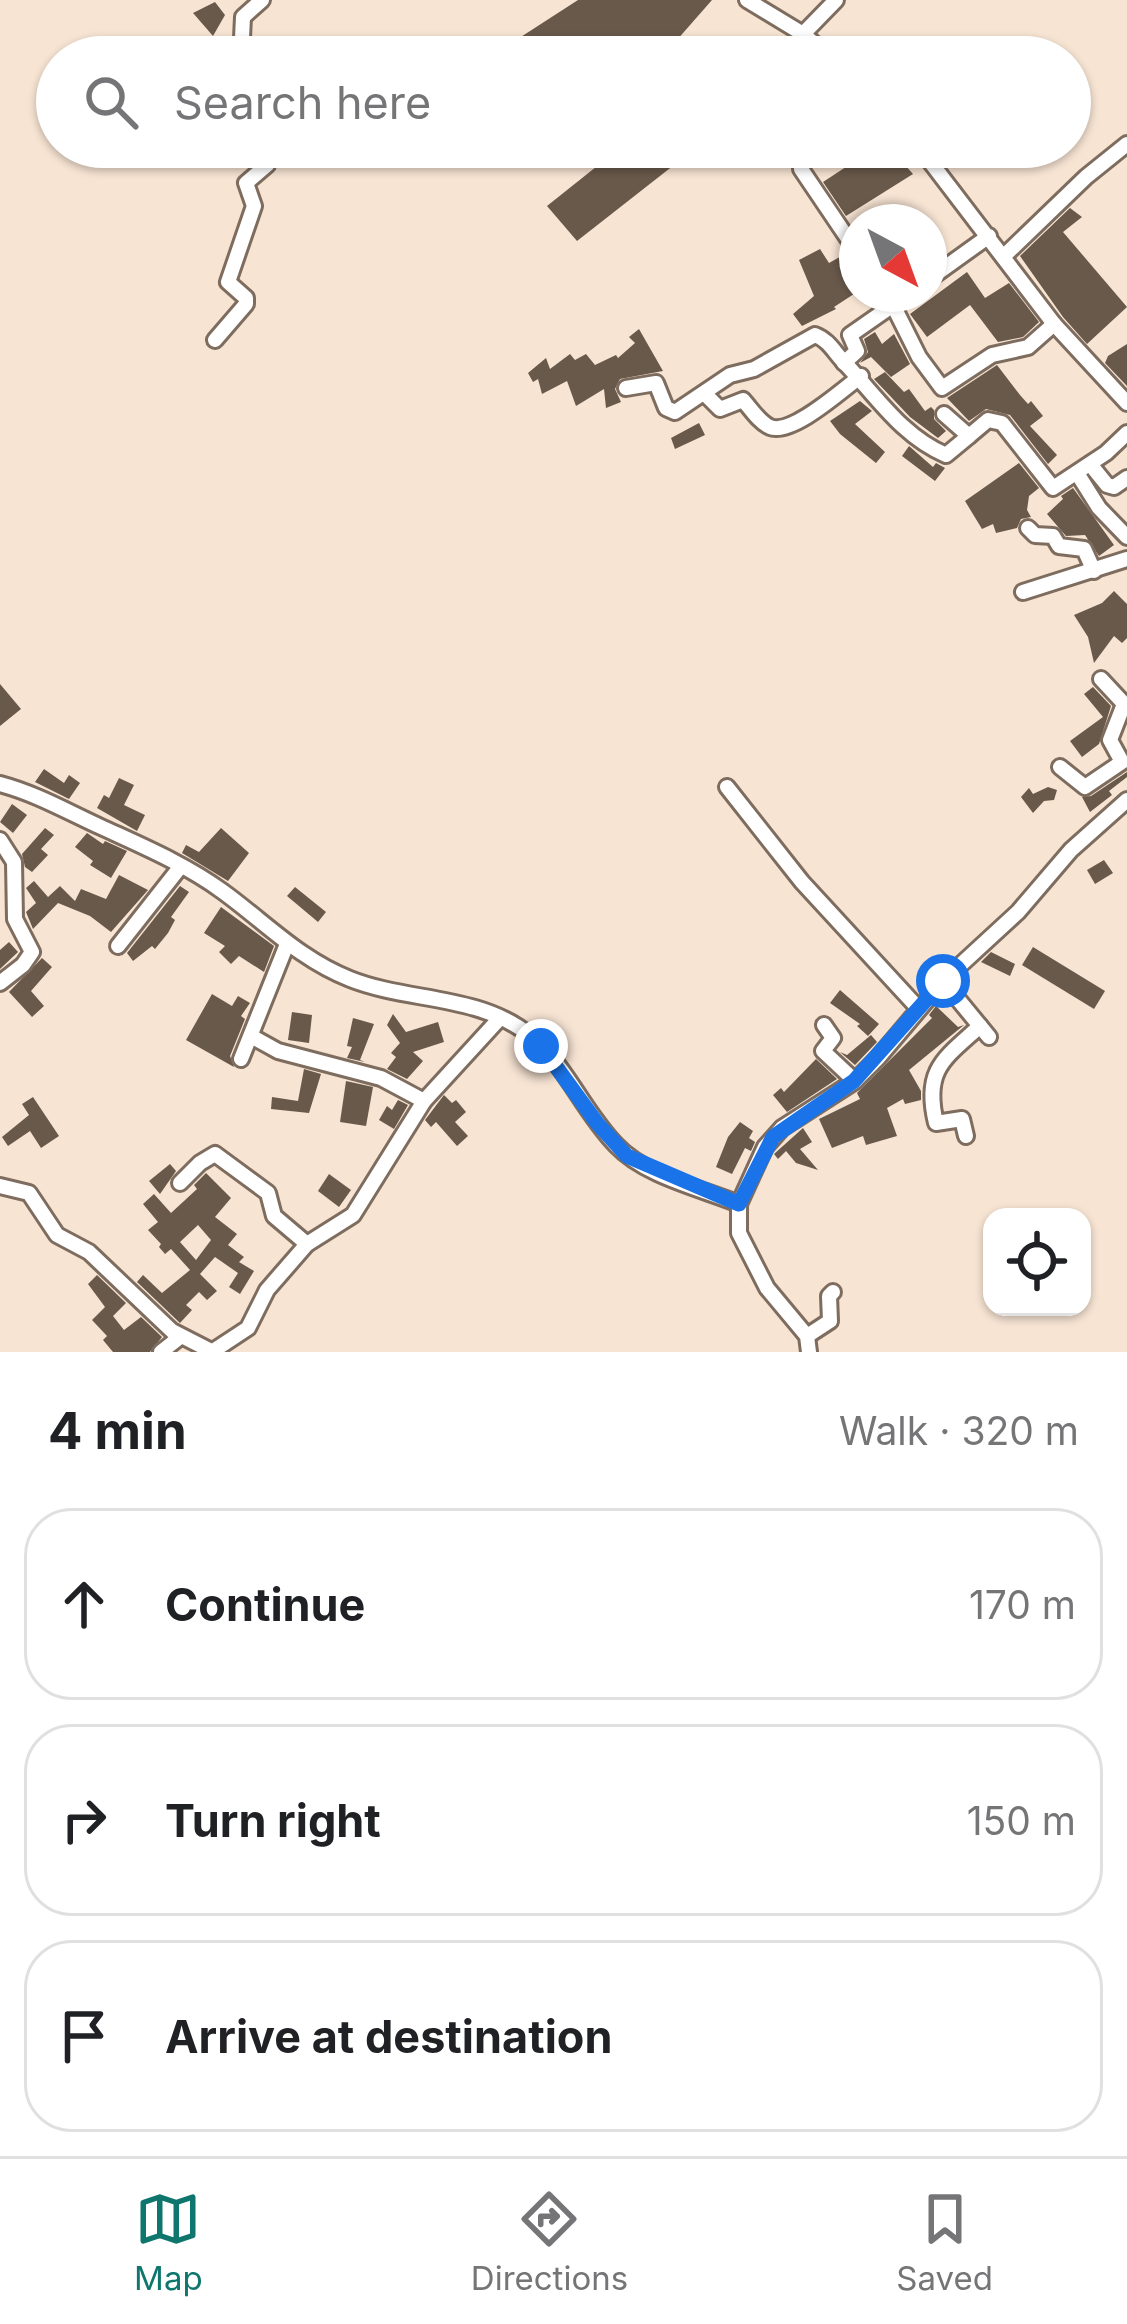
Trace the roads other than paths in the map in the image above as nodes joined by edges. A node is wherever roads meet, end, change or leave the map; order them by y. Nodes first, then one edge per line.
1 (262, 0) edge
2 (747, 0) edge
3 (836, 0) edge
4 (803, 34) joint
5 (242, 36) edge
6 (1127, 144) edge
7 (259, 168) edge
8 (936, 168) edge
9 (801, 170) dead end
10 (839, 226) edge
11 (989, 236) junction
12 (1004, 256) junction
13 (947, 266) edge
14 (876, 312) edge
15 (896, 312) edge
16 (1054, 324) junction
17 (215, 340) dead end
18 (844, 363) junction
19 (861, 376) junction
20 (626, 388) dead end
21 (705, 394) junction
22 (1127, 404) edge
23 (944, 413) dead end
24 (1127, 433) edge
25 (969, 436) junction
26 (1084, 468) junction
27 (1127, 478) edge
28 (1028, 528) dead end
29 (1124, 528) edge
30 (1127, 559) edge
31 (1094, 572) junction
32 (1023, 592) dead end
33 (1101, 679) dead end
34 (1126, 706) edge
35 (1060, 767) dead end
36 (0, 784) edge
37 (728, 787) dead end
38 (1127, 800) edge
39 (0, 840) edge
40 (181, 866) junction
41 (287, 944) junction
42 (118, 946) dead end
43 (943, 981) junction
44 (0, 983) edge
45 (918, 1008) junction
46 (500, 1018) junction
47 (824, 1025) dead end
48 (250, 1036) junction
49 (241, 1059) dead end
50 (854, 1081) junction
51 (424, 1101) junction
52 (966, 1136) dead end
53 (180, 1183) dead end
54 (0, 1186) edge
55 (739, 1204) junction
56 (307, 1244) junction
57 (833, 1292) dead end
58 (807, 1336) junction
59 (180, 1337) junction
60 (161, 1352) edge
61 (213, 1352) edge
62 (809, 1352) edge

1 - 5 street
2 - 4 street
3 - 4 street
6 - 12 street
7 - 17 street
8 - 11 street
9 - 10 street
11 - 12 street
11 - 13 street
12 - 16 street
14 - 18 street
15 - 16 street
16 - 22 street
18 - 19 street
18 - 21 street
19 - 21 street
19 - 25 street
20 - 21 street
23 - 25 street
24 - 26 street
25 - 26 street
26 - 27 street
26 - 29 street
28 - 31 street
30 - 31 street
31 - 32 street
33 - 34 street
34 - 35 street
36 - 40 street
37 - 45 street
38 - 43 street
39 - 44 street
40 - 41 street
40 - 42 street
41 - 46 street
41 - 48 street
43 - 45 street
43 - 52 street
45 - 50 street
46 - 51 street
46 - 55 street
47 - 50 street
48 - 49 street
48 - 51 street
50 - 55 street
51 - 56 street
53 - 56 street
54 - 59 street
55 - 58 street
56 - 61 street
57 - 58 street
58 - 62 street
59 - 60 street
59 - 61 street

